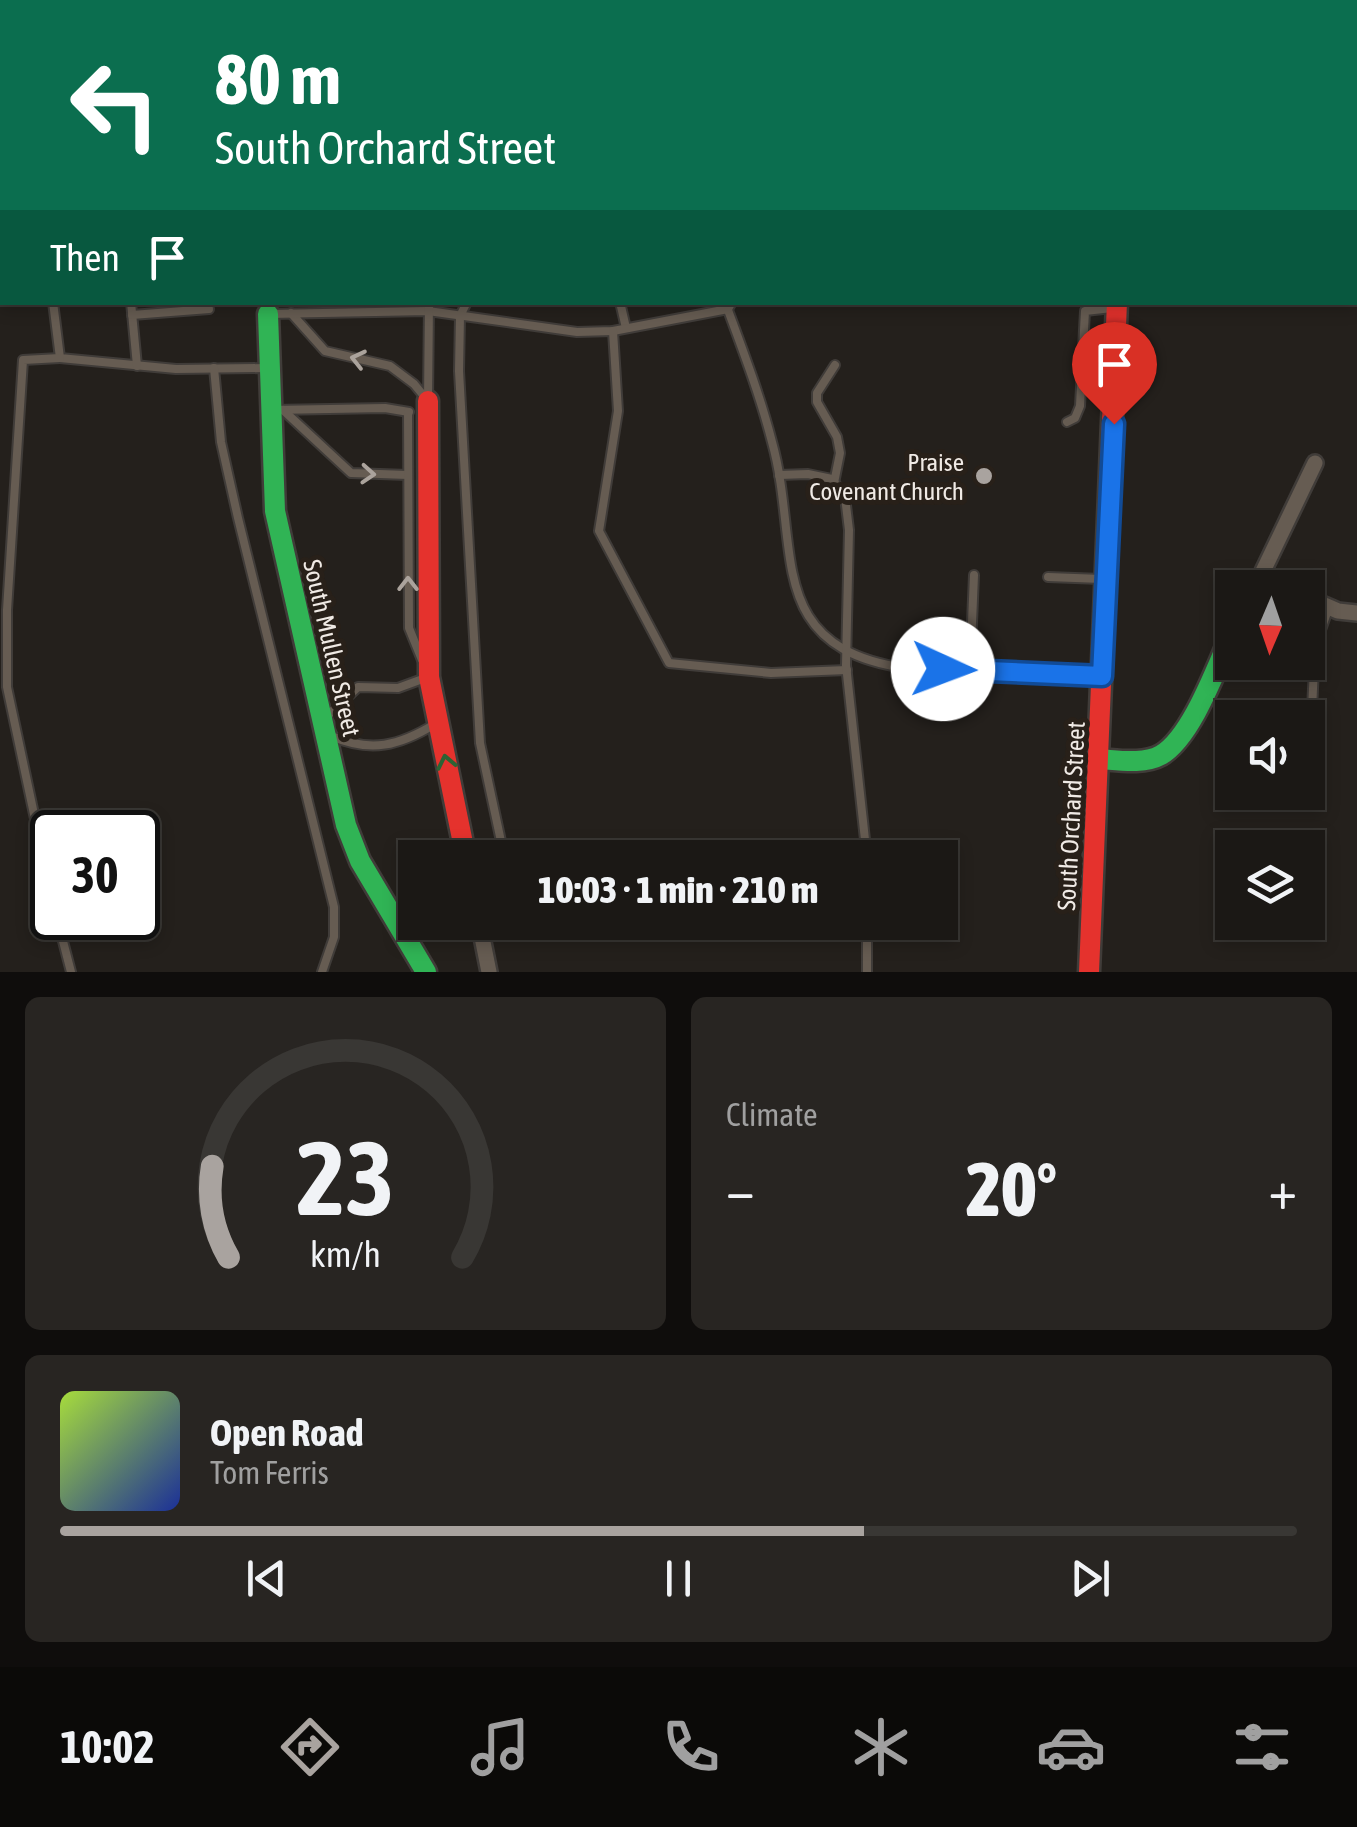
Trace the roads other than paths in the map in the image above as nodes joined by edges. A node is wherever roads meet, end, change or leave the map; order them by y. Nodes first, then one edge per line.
1 (54, 305) edge
2 (131, 305) edge
3 (291, 305) edge
4 (466, 305) edge
5 (621, 305) edge
6 (729, 305) edge
7 (1117, 305) edge
8 (268, 306) edge
9 (366, 307) edge
10 (428, 307) edge
11 (209, 310) dead end
12 (291, 314) junction
13 (132, 315) junction
14 (460, 316) junction
15 (626, 328) junction
16 (613, 331) junction
17 (60, 358) junction
18 (835, 365) dead end
19 (136, 366) junction
20 (214, 368) junction
21 (270, 368) junction
22 (422, 408) junction
23 (277, 410) junction
24 (1067, 422) dead end
25 (1315, 462) dead end
26 (779, 474) junction
27 (408, 476) junction
28 (834, 483) junction
29 (1264, 570) edge
30 (974, 575) dead end
31 (1048, 577) dead end
32 (1107, 579) junction
33 (1325, 605) edge
34 (1329, 607) junction
35 (1357, 613) edge
36 (848, 652) junction
37 (1215, 667) edge
38 (905, 668) joint
39 (847, 670) junction
40 (970, 670) junction
41 (1102, 676) junction
42 (429, 677) junction
43 (1312, 700) edge
44 (437, 723) junction
45 (325, 727) junction
46 (1098, 760) junction
47 (33, 810) edge
48 (462, 840) edge
49 (501, 840) edge
50 (866, 840) edge
51 (398, 911) edge
52 (392, 914) junction
53 (63, 940) edge
54 (483, 940) edge
55 (867, 940) edge
56 (71, 972) edge
57 (322, 972) edge
58 (426, 972) edge
59 (489, 972) edge
60 (867, 972) edge
61 (1089, 972) edge

1 - 17 lane
2 - 13 lane
3 - 12 lane
4 - 14 lane
5 - 15 lane
6 - 15 lane
6 - 26 lane
7 - 24 lane
7 - 32 street, South Orchard Street
8 - 12 lane
8 - 21 street, South Mullen Street
9 - 10 lane
9 - 12 lane
10 - 14 lane
10 - 22 lane
11 - 13 lane
22 -> 12 lane
13 - 19 lane
14 - 16 lane
14 - 49 lane
15 - 16 lane
16 - 39 lane
17 - 19 lane
17 - 47 lane
18 - 28 lane
19 - 20 lane
20 - 21 lane
20 - 57 lane
21 - 23 street, South Mullen Street
22 - 23 lane
22 - 27 lane
22 - 42 street
23 -> 27 lane
23 - 45 street, South Mullen Street
25 - 29 street
26 - 28 lane
26 - 36 lane
42 -> 27 lane
28 - 36 lane
30 - 40 lane
31 - 32 lane
32 - 41 street, South Orchard Street
33 - 34 street
34 - 35 street
34 - 43 lane
36 - 38 lane
36 - 39 lane
37 - 46 street
38 - 40 street
39 - 50 lane
40 - 41 street
41 - 46 street, South Orchard Street
42 - 44 street
42 - 45 lane
44 - 45 lane
48 -> 44 street
45 - 52 street, South Mullen Street
46 - 61 street, South Orchard Street
51 - 52 lane
52 - 58 street, South Mullen Street
53 - 56 lane
54 - 59 street
55 - 60 lane

